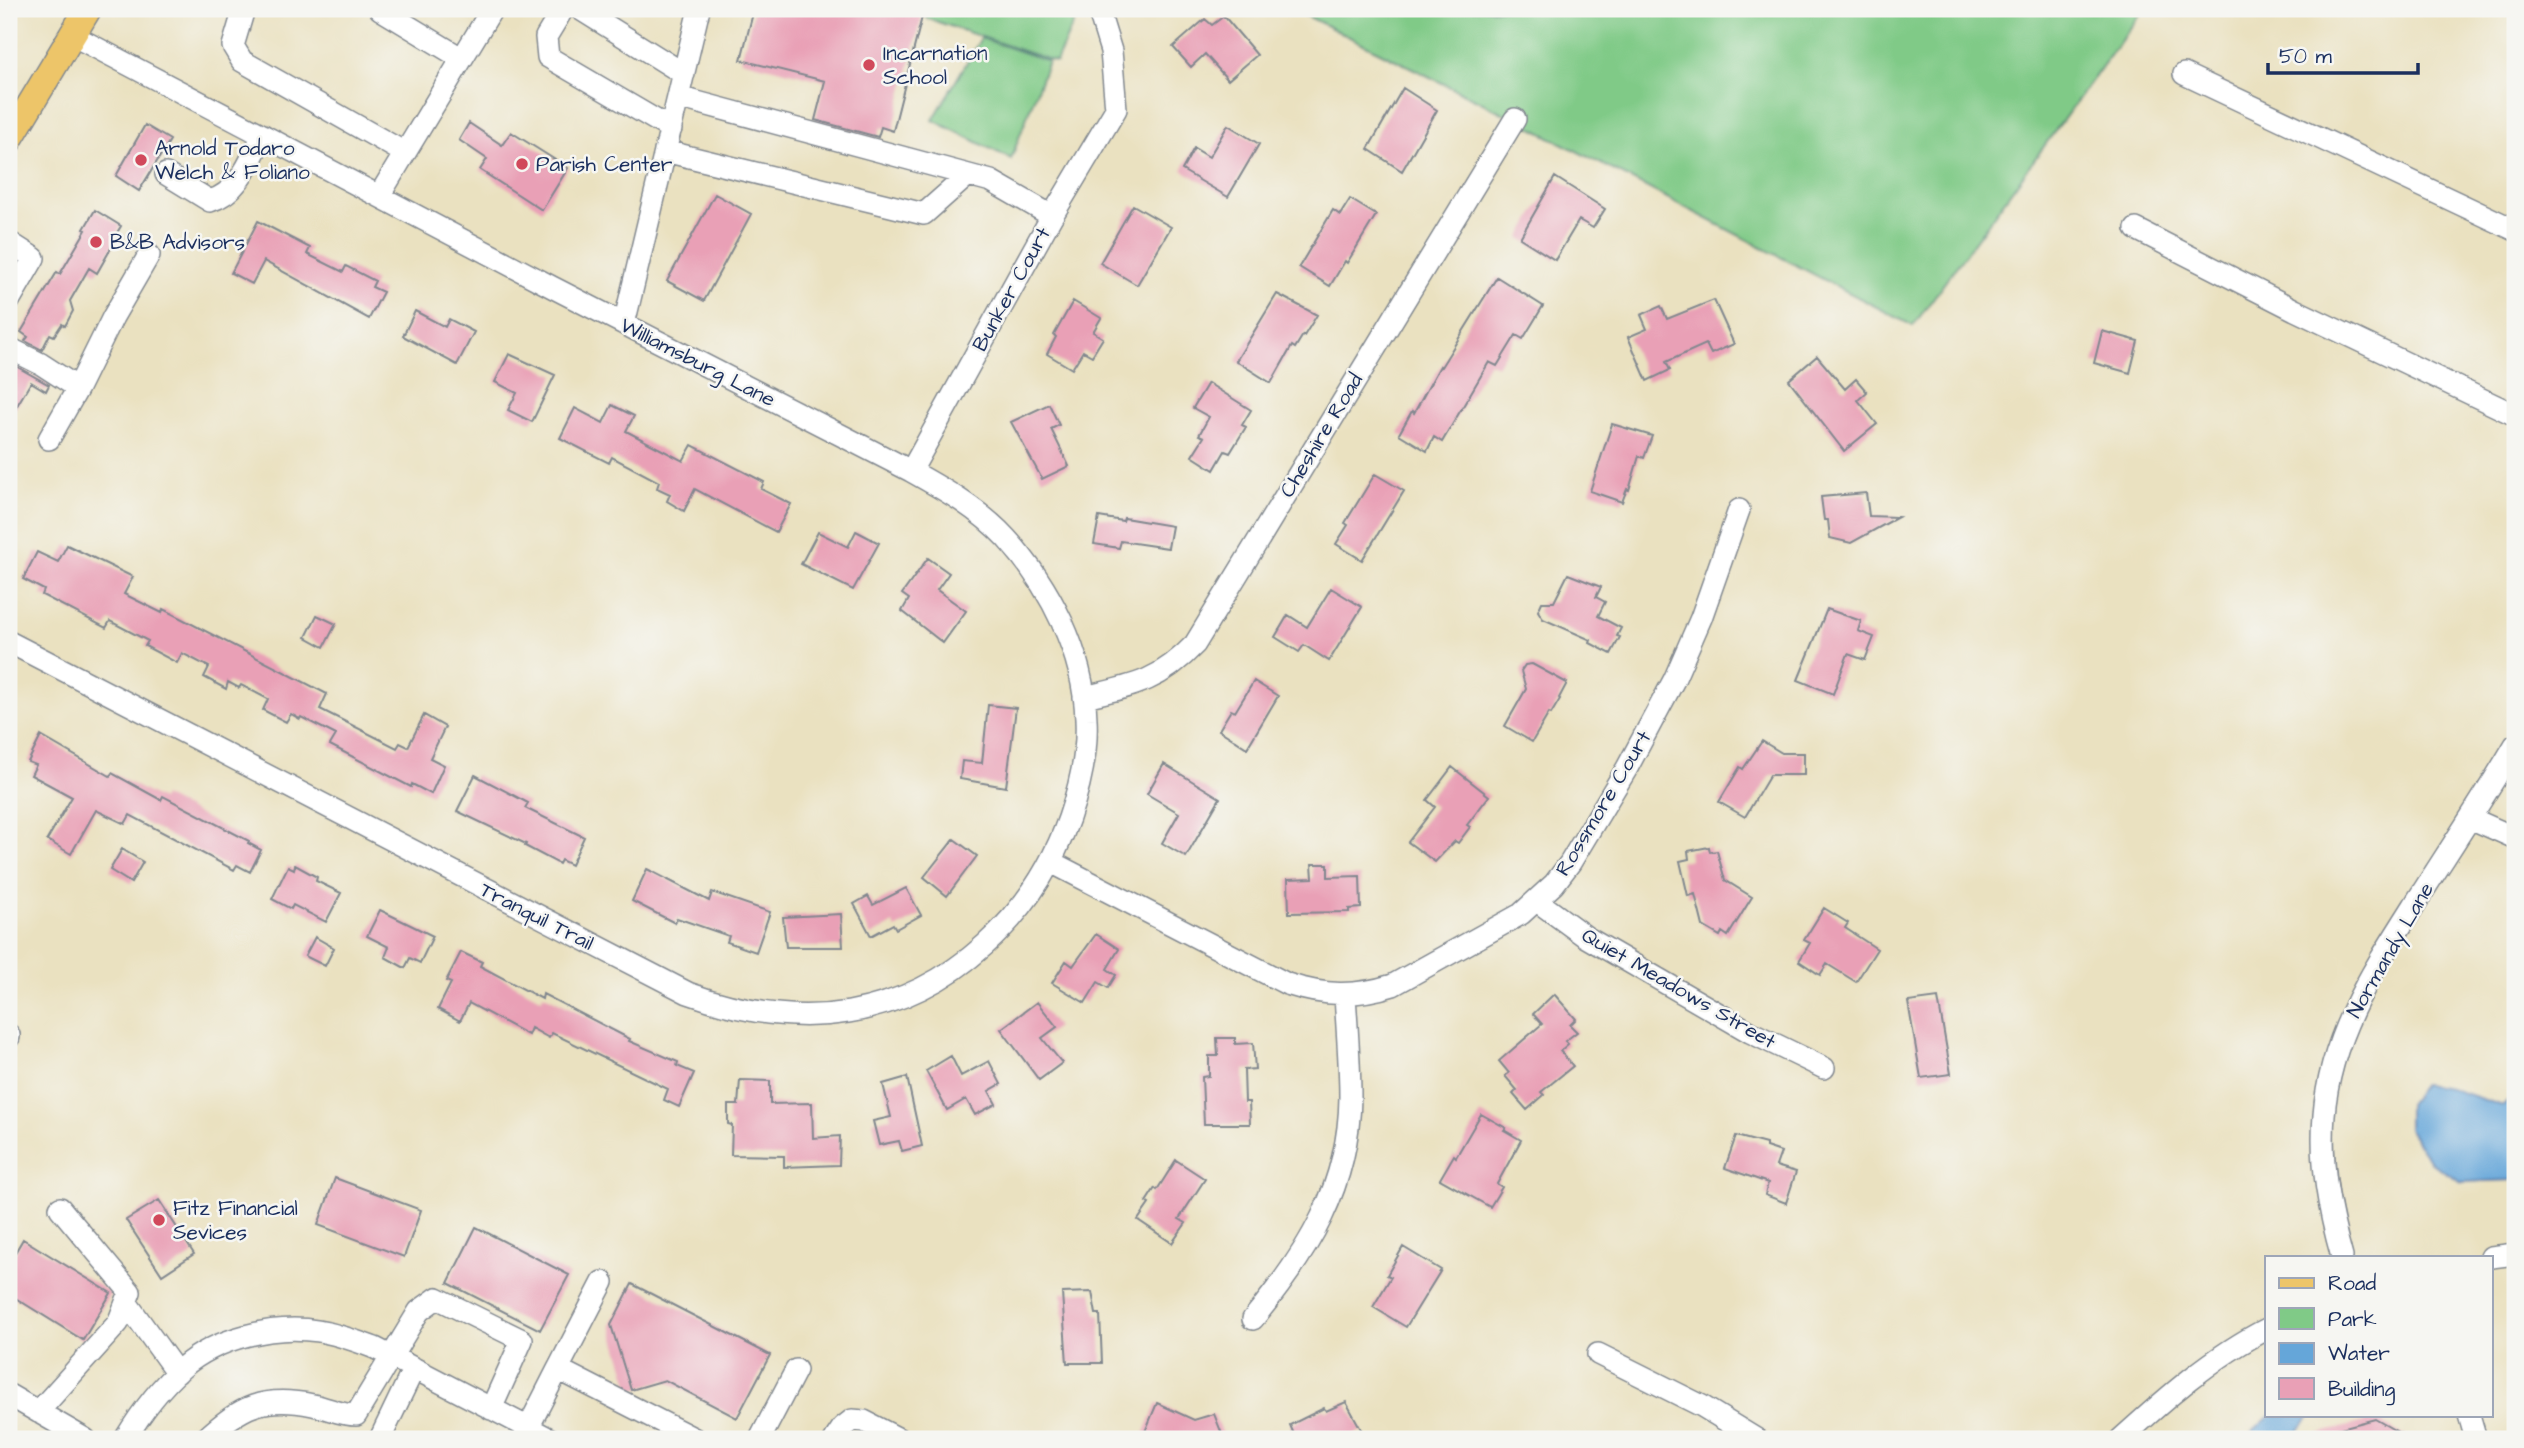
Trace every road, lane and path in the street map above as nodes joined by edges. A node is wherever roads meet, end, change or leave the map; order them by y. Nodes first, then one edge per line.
1 (88, 9) edge
2 (244, 9) edge
3 (380, 9) edge
4 (492, 9) edge
5 (563, 9) edge
6 (580, 9) edge
7 (1095, 9) edge
8 (694, 12) edge
9 (72, 35) junction
10 (461, 58) junction
11 (684, 74) junction
12 (2184, 74) dead end
13 (678, 97) junction
14 (1515, 119) dead end
15 (671, 129) junction
16 (263, 135) junction
17 (9, 138) edge
18 (666, 151) junction
19 (405, 153) junction
20 (166, 174) dead end
21 (968, 175) junction
22 (379, 196) junction
23 (1052, 216) junction
24 (2136, 229) dead end
25 (2515, 230) edge
26 (9, 242) edge
27 (149, 255) dead end
28 (9, 301) edge
29 (624, 324) junction
30 (9, 348) edge
31 (78, 388) junction
32 (2515, 415) edge
33 (50, 439) dead end
34 (911, 471) junction
35 (1739, 510) dead end
36 (9, 642) edge
37 (1084, 697) junction
38 (2515, 745) edge
39 (2470, 818) junction
40 (2515, 838) edge
41 (1051, 862) junction
42 (1537, 901) junction
43 (1345, 995) junction
44 (1824, 1068) dead end
45 (60, 1208) dead end
46 (2515, 1254) edge
47 (2342, 1256) edge
48 (2492, 1257) edge
49 (603, 1282) dead end
50 (126, 1302) junction
51 (1253, 1318) dead end
52 (2265, 1330) edge
53 (1598, 1354) dead end
54 (391, 1356) junction
55 (414, 1368) junction
56 (558, 1369) junction
57 (796, 1370) dead end
58 (177, 1373) junction
59 (9, 1395) edge
60 (491, 1409) junction
61 (38, 1412) junction
62 (529, 1433) edge
63 (85, 1439) edge
64 (125, 1439) edge
65 (205, 1439) edge
66 (380, 1439) edge
67 (695, 1439) edge
68 (760, 1439) edge
69 (835, 1439) edge
70 (899, 1439) edge
71 (1756, 1439) edge
72 (2121, 1439) edge

1 - 9 main road
2 - 19 street
3 - 10 street
4 - 10 street
5 - 15 street
6 - 11 street
7 - 23 street, Bunker Court
8 - 11 street
9 - 16 street, Williamsburg Lane
9 - 17 main road
10 - 19 street
11 - 13 street
12 - 25 street
13 - 15 street
13 - 21 street
14 - 37 street, Cheshire Road
15 - 18 street
16 - 20 street
16 - 22 street, Williamsburg Lane
18 - 21 street
18 - 29 street
19 - 22 street
21 - 23 street
22 - 29 street, Williamsburg Lane
23 - 34 street, Bunker Court
24 - 32 street
26 - 28 street
27 - 31 street
29 - 34 street, Williamsburg Lane
30 - 31 street
31 - 33 street
34 - 37 street, Williamsburg Lane
35 - 42 street, Rossmore Court
36 - 41 street, Tranquil Trail
37 - 41 street, Williamsburg Lane
38 - 39 street, Normandy Lane
39 - 40 street
39 - 47 street, Normandy Lane
41 - 43 street, Rossmore Court
42 - 43 street, Rossmore Court
42 - 44 street, Quiet Meadows Street
43 - 51 street
45 - 50 street
46 - 48 street
49 - 56 street
50 - 58 street
50 - 61 street
52 - 72 street
53 - 71 street
54 - 55 street
54 - 58 street
54 - 60 street
54 - 65 street
55 - 60 street
55 - 66 street
56 - 62 street
56 - 67 street
57 - 68 street
58 - 64 street
59 - 61 street
60 - 62 street
61 - 63 street
69 - 70 street

